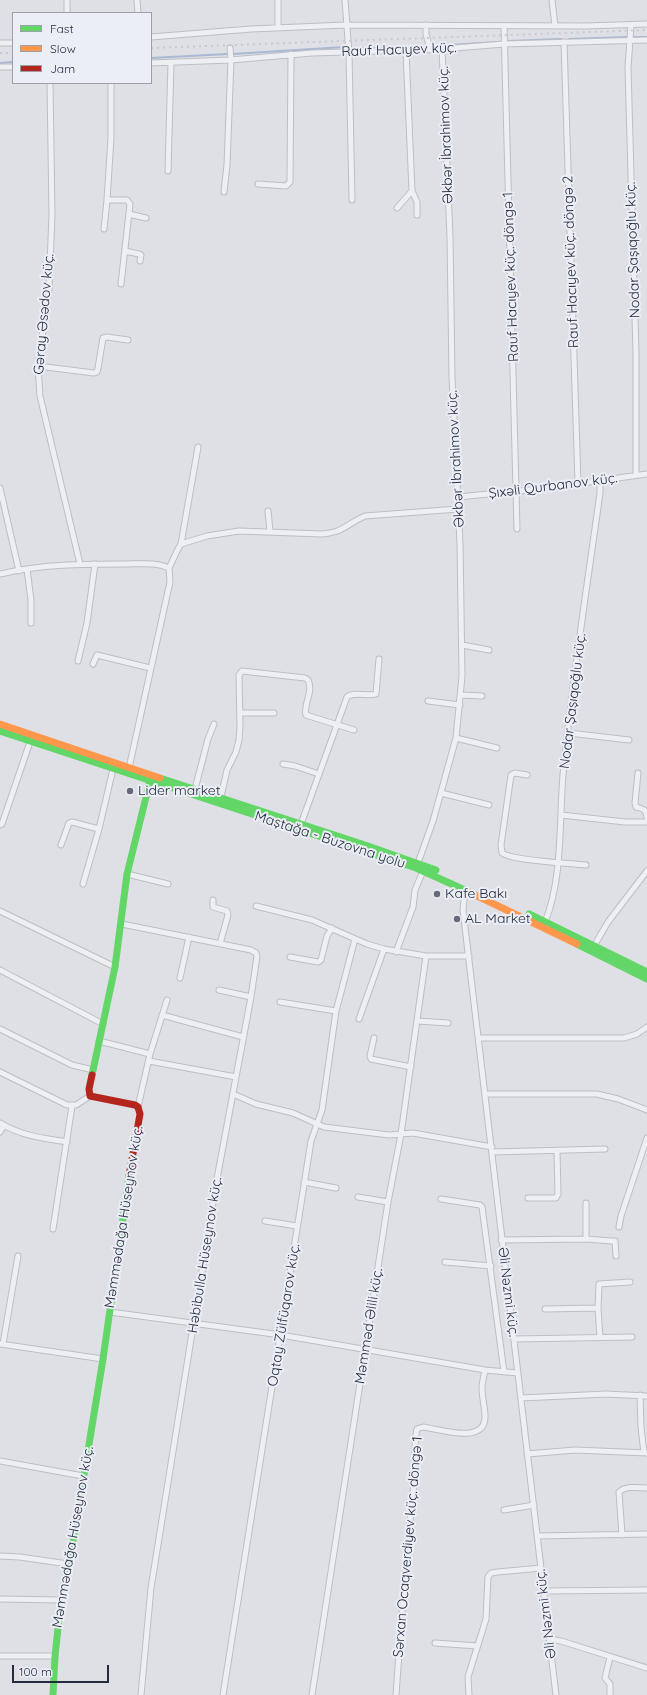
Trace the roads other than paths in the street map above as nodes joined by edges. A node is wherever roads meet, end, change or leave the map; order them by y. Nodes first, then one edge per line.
1 (67, 0) edge
2 (137, 0) edge
3 (278, 0) edge
4 (345, 0) edge
5 (552, 0) edge
6 (67, 12) edge
7 (138, 12) edge
8 (346, 24) junction
9 (647, 24) edge
10 (426, 25) junction
11 (631, 25) junction
12 (504, 26) junction
13 (554, 26) junction
14 (278, 28) junction
15 (152, 37) edge
16 (630, 40) junction
17 (647, 40) edge
18 (564, 42) junction
19 (0, 43) edge
20 (12, 43) edge
21 (504, 44) junction
22 (230, 48) dead end
23 (442, 49) junction
24 (430, 50) junction
25 (406, 51) junction
26 (349, 53) junction
27 (291, 54) junction
28 (231, 60) junction
29 (152, 63) edge
30 (171, 63) junction
31 (0, 67) edge
32 (12, 67) edge
33 (50, 84) edge
34 (111, 84) edge
35 (168, 171) dead end
36 (258, 184) dead end
37 (412, 191) junction
38 (224, 192) dead end
39 (107, 200) junction
40 (352, 200) dead end
41 (397, 208) dead end
42 (129, 214) junction
43 (417, 215) dead end
44 (146, 218) dead end
45 (104, 229) dead end
46 (125, 251) junction
47 (140, 261) dead end
48 (121, 284) dead end
49 (128, 340) dead end
50 (38, 366) junction
51 (198, 447) dead end
52 (647, 474) edge
53 (636, 475) junction
54 (600, 480) junction
55 (578, 483) junction
56 (0, 488) edge
57 (516, 491) junction
58 (458, 497) junction
59 (458, 509) junction
60 (268, 511) dead end
61 (517, 529) dead end
62 (270, 531) junction
63 (181, 544) junction
64 (80, 564) junction
65 (95, 564) junction
66 (169, 568) junction
67 (27, 570) junction
68 (19, 571) junction
69 (0, 574) edge
70 (31, 623) dead end
71 (462, 645) junction
72 (489, 650) dead end
73 (378, 659) dead end
74 (78, 661) dead end
75 (92, 664) dead end
76 (150, 668) junction
77 (461, 695) junction
78 (482, 696) dead end
79 (428, 701) dead end
80 (460, 705) junction
81 (240, 713) junction
82 (274, 713) dead end
83 (0, 724) edge
84 (214, 724) dead end
85 (337, 725) junction
86 (354, 730) dead end
87 (0, 731) edge
88 (568, 733) junction
89 (456, 738) junction
90 (629, 740) dead end
91 (30, 742) junction
92 (497, 748) dead end
93 (283, 764) dead end
94 (129, 768) junction
95 (113, 769) junction
96 (638, 773) dead end
97 (319, 774) junction
98 (527, 775) dead end
99 (150, 781) junction
100 (195, 789) junction
101 (441, 793) junction
102 (220, 797) junction
103 (489, 805) dead end
104 (561, 815) junction
105 (647, 818) edge
106 (647, 822) edge
107 (301, 824) junction
108 (0, 825) edge
109 (99, 829) junction
110 (61, 845) dead end
111 (557, 862) junction
112 (418, 863) junction
113 (586, 865) dead end
114 (422, 871) junction
115 (647, 871) edge
116 (127, 874) junction
117 (83, 884) dead end
118 (168, 884) dead end
119 (469, 888) junction
120 (213, 900) dead end
121 (256, 906) dead end
122 (0, 911) edge
123 (545, 922) junction
124 (122, 924) junction
125 (332, 928) junction
126 (189, 937) junction
127 (355, 939) junction
128 (220, 944) junction
129 (594, 946) junction
130 (384, 949) junction
131 (396, 952) junction
132 (426, 956) junction
133 (469, 956) junction
134 (290, 957) dead end
135 (115, 967) junction
136 (0, 970) edge
137 (647, 972) edge
138 (180, 978) dead end
139 (647, 979) edge
140 (219, 990) dead end
141 (251, 997) junction
142 (167, 1000) dead end
143 (280, 1002) dead end
144 (336, 1010) junction
145 (162, 1015) junction
146 (359, 1019) dead end
147 (417, 1021) junction
148 (448, 1023) dead end
149 (103, 1024) junction
150 (647, 1027) edge
151 (0, 1029) edge
152 (243, 1036) junction
153 (374, 1038) dead end
154 (479, 1038) junction
155 (99, 1041) junction
156 (150, 1054) junction
157 (149, 1061) junction
158 (411, 1066) junction
159 (93, 1070) junction
160 (0, 1072) edge
161 (236, 1077) junction
162 (233, 1094) junction
163 (486, 1094) junction
164 (90, 1096) junction
165 (72, 1106) junction
166 (138, 1106) junction
167 (647, 1110) edge
168 (2, 1124) edge
169 (317, 1125) junction
170 (0, 1132) edge
171 (401, 1134) junction
172 (647, 1138) edge
173 (67, 1142) junction
174 (492, 1149) junction
175 (605, 1149) dead end
176 (557, 1150) junction
177 (304, 1182) junction
178 (336, 1188) dead end
179 (358, 1197) dead end
180 (528, 1198) dead end
181 (440, 1199) dead end
182 (388, 1202) junction
183 (586, 1203) dead end
184 (265, 1221) dead end
185 (297, 1226) junction
186 (619, 1227) dead end
187 (53, 1229) dead end
188 (586, 1239) junction
189 (501, 1240) junction
190 (18, 1256) dead end
191 (616, 1256) dead end
192 (445, 1262) dead end
193 (491, 1266) junction
194 (630, 1282) dead end
195 (598, 1308) junction
196 (545, 1309) dead end
197 (110, 1312) junction
198 (195, 1323) junction
199 (281, 1336) junction
200 (632, 1337) dead end
201 (600, 1338) junction
202 (514, 1340) junction
203 (1, 1344) edge
204 (366, 1350) junction
205 (103, 1359) junction
206 (485, 1370) junction
207 (504, 1372) junction
208 (518, 1373) junction
209 (640, 1395) junction
210 (647, 1396) edge
211 (521, 1398) junction
212 (645, 1453) edge
213 (527, 1454) junction
214 (0, 1461) edge
215 (83, 1476) junction
216 (647, 1488) edge
217 (534, 1505) junction
218 (504, 1510) dead end
219 (622, 1534) junction
220 (647, 1534) edge
221 (537, 1536) junction
222 (0, 1556) edge
223 (68, 1564) junction
224 (541, 1568) junction
225 (647, 1590) edge
226 (543, 1591) junction
227 (0, 1599) edge
228 (60, 1600) junction
229 (549, 1640) junction
230 (436, 1643) dead end
231 (477, 1646) junction
232 (0, 1656) edge
233 (54, 1656) junction
234 (610, 1657) junction
235 (647, 1668) edge
236 (53, 1695) edge
237 (141, 1695) edge
238 (224, 1695) edge
239 (312, 1695) edge
240 (396, 1695) edge
241 (469, 1695) edge
242 (556, 1695) edge
243 (610, 1695) edge

1 - 6 street
2 - 7 street
3 - 14 street
4 - 8 street
5 - 13 street
8 - 10 street, Rauf Hacıyev küç.
8 - 14 street, Rauf Hacıyev küç.
8 - 26 street
9 - 11 street, Rauf Hacıyev küç.
10 - 12 street, Rauf Hacıyev küç.
10 - 24 street
11 - 13 street, Rauf Hacıyev küç.
11 - 16 street, Nodar Şaşıqoğlu küç.
12 - 13 street, Rauf Hacıyev küç.
12 - 21 street, Rauf Hacıyev küç. döngə 1
14 - 15 street, Rauf Hacıyev küç.
16 - 17 street, Rauf Hacıyev küç.
16 - 18 street, Rauf Hacıyev küç.
16 - 53 street, Nodar Şaşıqoğlu küç.
18 - 21 street, Rauf Hacıyev küç.
18 - 55 street, Rauf Hacıyev küç. döngə 2
19 - 20 street
21 - 23 street, Rauf Hacıyev küç.
21 - 57 street, Rauf Hacıyev küç. döngə 1
22 - 28 street
23 - 24 street, Rauf Hacıyev küç.
23 - 58 street, Əkbər İbrahimov küç.
24 - 25 street, Rauf Hacıyev küç.
25 - 26 street, Rauf Hacıyev küç.
25 - 37 street
26 - 27 street, Rauf Hacıyev küç.
26 - 40 street
27 - 28 street, Rauf Hacıyev küç.
27 - 36 street
28 - 30 street, Rauf Hacıyev küç.
28 - 38 street
29 - 30 street, Rauf Hacıyev küç.
30 - 35 street
31 - 32 street
33 - 50 street, Gəray Əsədov küç.
34 - 39 street
37 - 41 street
37 - 43 street
39 - 42 street
39 - 45 street
42 - 44 street
42 - 46 street
46 - 47 street
46 - 48 street
49 - 50 street
50 - 64 street, Gəray Əsədov küç.
51 - 63 street
52 - 53 street, Şıxəli Qurbanov küç.
53 - 54 street, Şıxəli Qurbanov küç.
54 - 55 street, Şıxəli Qurbanov küç.
54 - 88 street, Nodar Şaşıqoğlu küç.
55 - 57 street, Şıxəli Qurbanov küç.
56 - 68 street
57 - 58 street, Şıxəli Qurbanov küç.
57 - 61 street, Rauf Hacıyev küç. döngə 1
58 - 59 street, Əkbər İbrahimov küç.
59 - 62 street
59 - 71 street, Əkbər İbrahimov küç.
60 - 62 street
62 - 63 street
63 - 66 street
64 - 65 street
64 - 67 street
65 - 66 street
65 - 74 street
66 - 76 street
67 - 68 street
67 - 70 street
68 - 69 street
71 - 72 street
71 - 77 street, Əkbər İbrahimov küç.
73 - 85 street
75 - 76 street
76 - 94 street
77 - 78 street
77 - 80 street, Əkbər İbrahimov küç.
79 - 80 street
80 - 89 street, Əkbər İbrahimov küç.
81 - 82 street
81 - 85 street
81 - 102 street
83 - 94 main road
84 - 100 street
85 - 86 street
85 - 97 street
87 - 91 main road, Maştağa - Buzovna yolu
88 - 90 street
88 - 104 street, Nodar Şaşıqoğlu küç.
89 - 92 street
89 - 101 street, Əkbər İbrahimov küç.
91 - 95 main road, Maştağa - Buzovna yolu
91 - 108 street
93 - 97 street
94 - 100 main road
95 - 99 main road, Maştağa - Buzovna yolu
95 - 109 street
96 - 105 street
97 - 107 street
98 - 111 street
99 - 114 main road, Maştağa - Buzovna yolu
99 - 116 main road
100 - 102 main road
101 - 103 street
101 - 112 street, Əkbər İbrahimov küç.
102 - 107 main road
104 - 106 street
104 - 111 street, Nodar Şaşıqoğlu küç.
107 - 112 main road
109 - 110 street
109 - 117 street
111 - 113 street
111 - 123 street, Nodar Şaşıqoğlu küç.
112 - 119 main road
114 - 119 main road, Maştağa - Buzovna yolu
114 - 131 street
115 - 129 street
116 - 118 street
116 - 124 main road
119 - 123 main road
119 - 133 street, Əli Nəzmi küç.
119 - 139 main road, Maştağa - Buzovna yolu
120 - 128 street
121 - 125 street
122 - 135 street
123 - 129 main road
124 - 126 street, Həbibulla Hüseynov küç.
124 - 135 main road
125 - 127 street
125 - 134 street
126 - 128 street, Həbibulla Hüseynov küç.
126 - 138 street
127 - 130 street
127 - 144 street, Oqtay Zülfüqarov küç.
128 - 141 street, Həbibulla Hüseynov küç.
129 - 137 main road
130 - 131 street
130 - 146 street
131 - 132 street
132 - 133 street
132 - 147 street, Məmməd Əlili küç.
133 - 154 street, Əli Nəzmi küç.
135 - 149 main road
136 - 149 street
140 - 141 street
141 - 152 street, Həbibulla Hüseynov küç.
142 - 145 street
143 - 144 street
144 - 169 street, Oqtay Zülfüqarov küç.
145 - 152 street
145 - 156 street
147 - 148 street
147 - 158 street, Məmməd Əlili küç.
149 - 155 main road
150 - 154 street
151 - 159 street
152 - 161 street, Həbibulla Hüseynov küç.
153 - 158 street
154 - 163 street, Əli Nəzmi küç.
155 - 156 street
155 - 159 main road
156 - 157 street
157 - 161 street
157 - 166 street
158 - 171 street, Məmməd Əlili küç.
159 - 164 main road
160 - 165 street
161 - 162 street, Həbibulla Hüseynov küç.
162 - 169 street
162 - 198 street, Həbibulla Hüseynov küç.
163 - 167 street
163 - 174 street, Əli Nəzmi küç.
164 - 165 street
164 - 166 main road, Məmmədağa Hüseynov küç.
165 - 173 street
166 - 197 main road, Məmmədağa Hüseynov küç.
168 - 170 street
168 - 173 street
169 - 171 street
169 - 177 street, Oqtay Zülfüqarov küç.
171 - 174 street
171 - 182 street, Məmməd Əlili küç.
172 - 186 street
173 - 187 street
174 - 176 street
174 - 189 street, Əli Nəzmi küç.
175 - 176 street
176 - 180 street
177 - 178 street
177 - 185 street, Oqtay Zülfüqarov küç.
179 - 182 street
181 - 193 street
182 - 204 street, Məmməd Əlili küç.
183 - 188 street
184 - 185 street
185 - 199 street, Oqtay Zülfüqarov küç.
188 - 189 street
188 - 191 street
189 - 202 street, Əli Nəzmi küç.
190 - 203 street
192 - 193 street
193 - 207 street
194 - 195 street
195 - 196 street
195 - 201 street
197 - 198 street
197 - 205 main road, Məmmədağa Hüseynov küç.
198 - 199 street
198 - 237 street, Həbibulla Hüseynov küç.
199 - 204 street
199 - 238 street, Oqtay Zülfüqarov küç.
200 - 201 street
201 - 202 street
202 - 208 street, Əli Nəzmi küç.
203 - 205 street
204 - 206 street
204 - 239 street, Məmməd Əlili küç.
205 - 215 main road, Məmmədağa Hüseynov küç.
206 - 207 street
206 - 240 street, Sərxan Ocaqverdiyev küç. döngə 1
207 - 208 street
208 - 211 street, Əli Nəzmi küç.
209 - 210 street
209 - 211 street
209 - 212 street
211 - 213 street, Əli Nəzmi küç.
212 - 213 street
213 - 217 street, Əli Nəzmi küç.
214 - 215 street
215 - 223 main road, Məmmədağa Hüseynov küç.
216 - 219 street
217 - 218 street
217 - 221 street, Əli Nəzmi küç.
219 - 220 street
219 - 221 street
221 - 224 street, Əli Nəzmi küç.
222 - 223 street
223 - 228 main road, Məmmədağa Hüseynov küç.
224 - 226 street, Əli Nəzmi küç.
224 - 231 street
225 - 226 street
226 - 229 street, Əli Nəzmi küç.
227 - 228 street
228 - 233 main road, Məmmədağa Hüseynov küç.
229 - 234 street
229 - 242 street, Əli Nəzmi küç.
230 - 231 street
231 - 241 street
232 - 233 street
233 - 236 main road, Məmmədağa Hüseynov küç.
234 - 235 street
234 - 243 street

